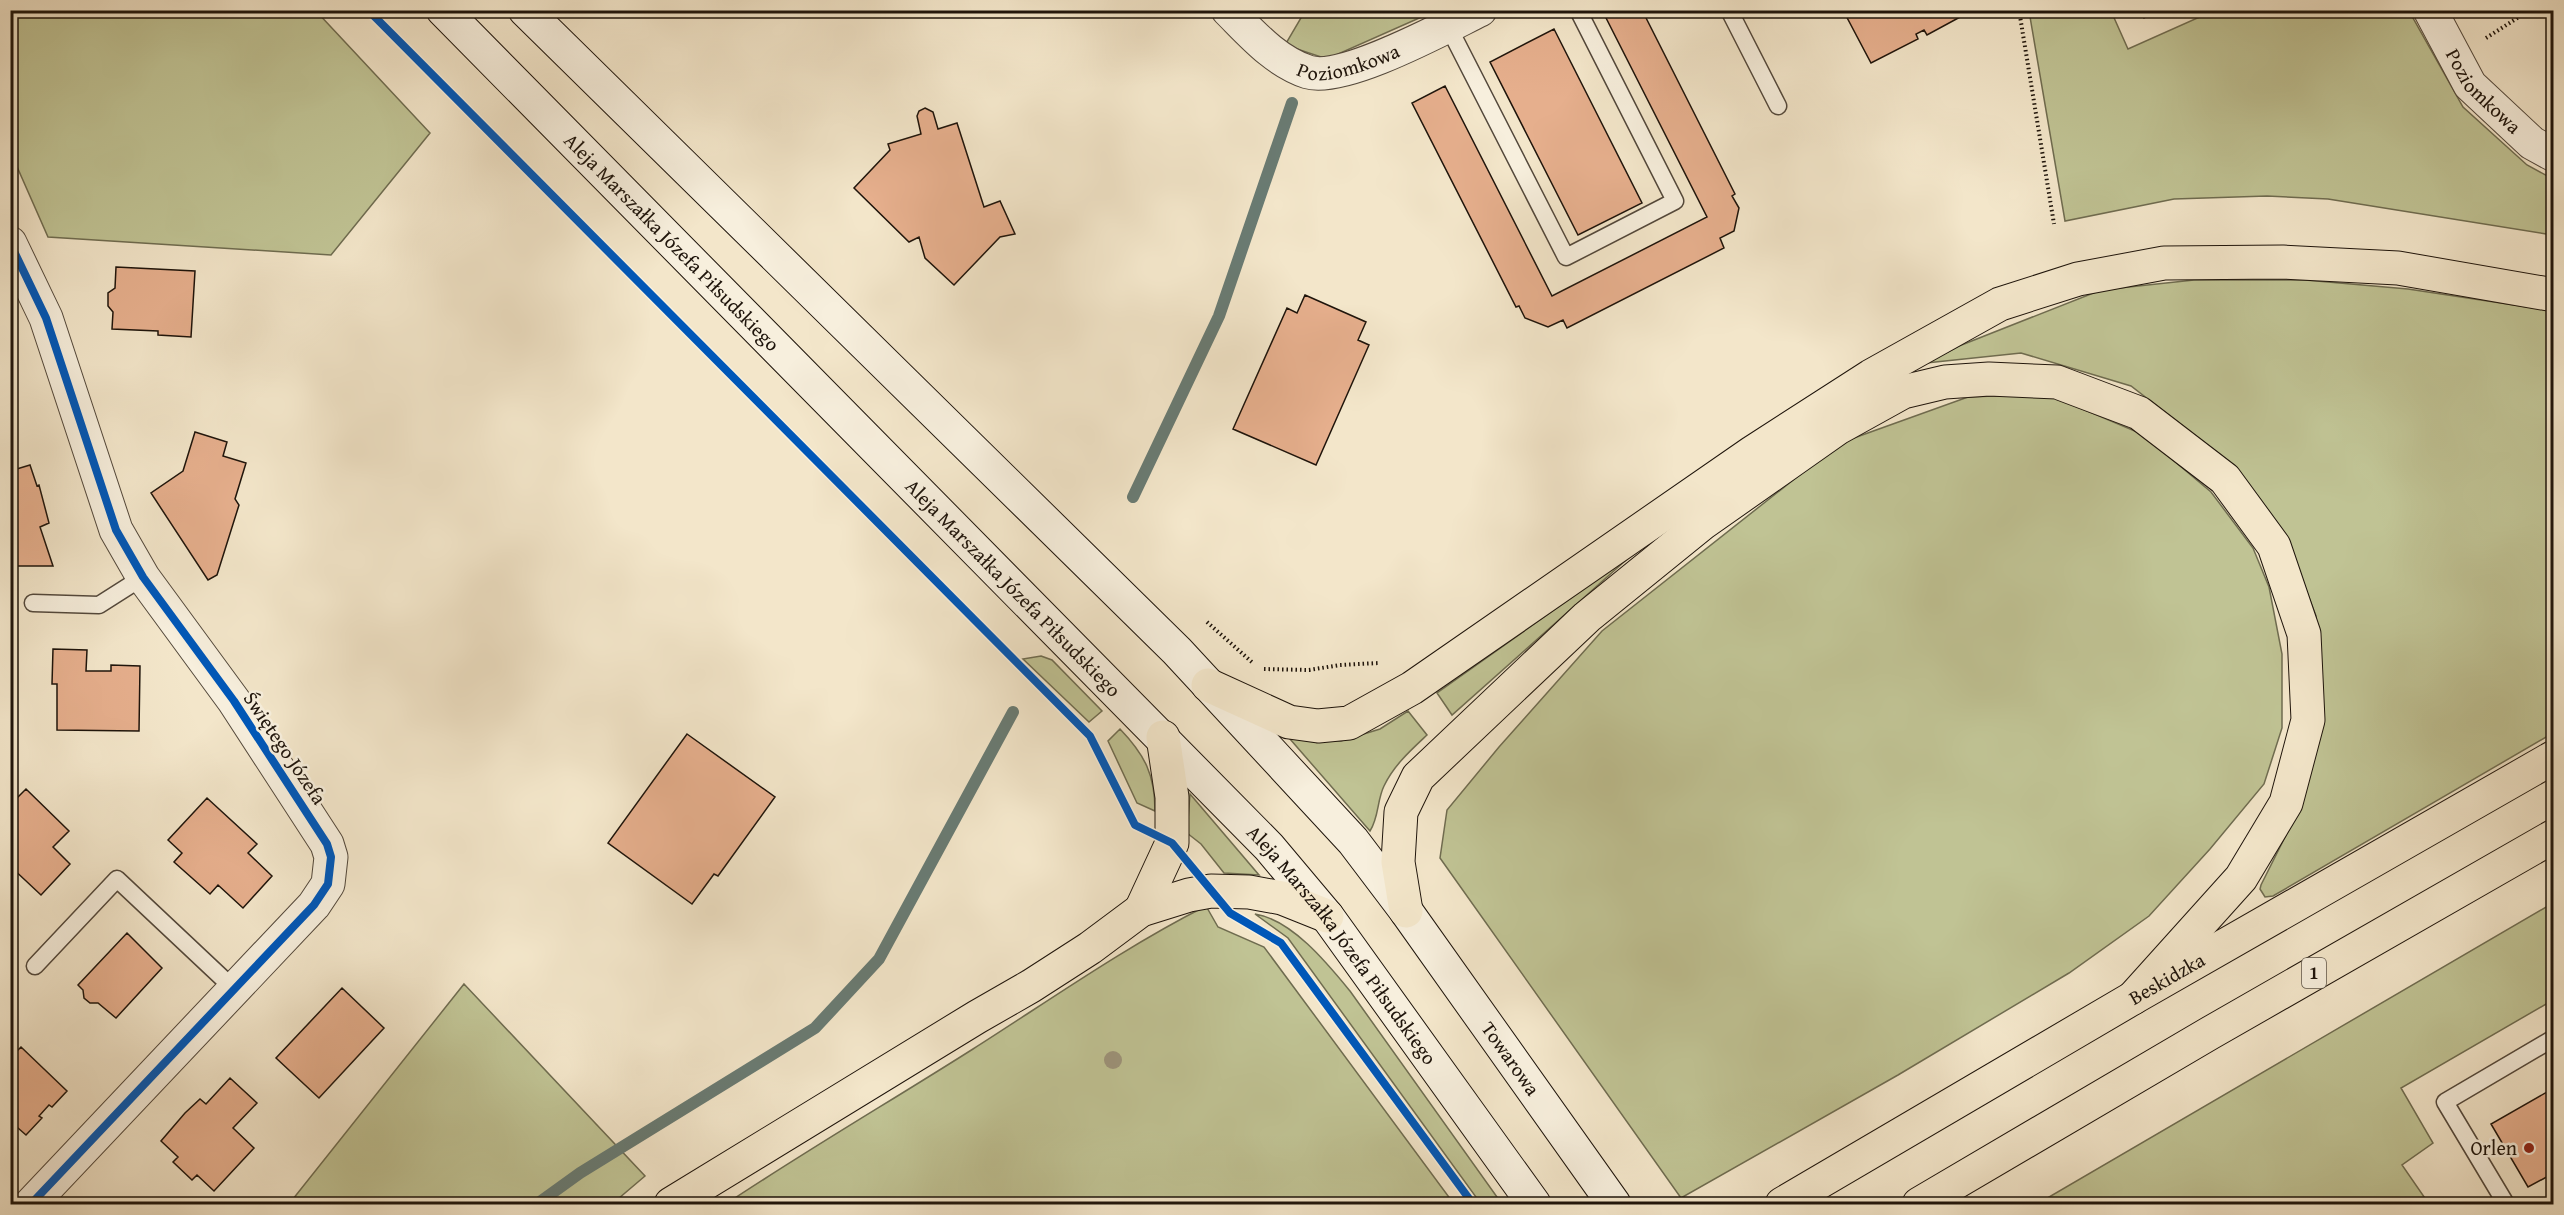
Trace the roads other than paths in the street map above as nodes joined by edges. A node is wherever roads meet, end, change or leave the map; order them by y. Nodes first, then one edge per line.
1 (443, 10) edge
2 (525, 10) edge
3 (1228, 10) edge
4 (1480, 10) edge
5 (1578, 10) edge
6 (1729, 10) edge
7 (2430, 10) edge
8 (1448, 26) junction
9 (1778, 106) dead end
10 (2553, 154) edge
11 (10, 243) edge
12 (2553, 295) edge
13 (143, 577) junction
14 (33, 603) dead end
15 (1208, 686) junction
16 (1163, 737) junction
17 (2553, 757) edge
18 (2553, 836) edge
19 (1141, 910) junction
20 (1406, 911) junction
21 (1327, 916) junction
22 (35, 966) dead end
23 (234, 989) junction
24 (2133, 998) junction
25 (2553, 1038) edge
26 (31, 1204) edge
27 (671, 1204) edge
28 (1534, 1204) edge
29 (1614, 1204) edge
30 (1782, 1204) edge
31 (1919, 1204) edge
32 (2506, 1204) edge

1 - 16 main road, Aleja Marszałka Józefa Piłsudskiego
2 - 15 main road
3 - 8 main road, Poziomkowa
4 - 8 main road, Poziomkowa
5 - 8 lane
6 - 9 lane
7 - 10 main road, Poziomkowa
11 - 13 main road, Świętego Józefa
12 - 15 main road
13 - 14 lane
13 - 23 main road, Świętego Józefa
15 - 20 main road
16 - 19 main road
16 - 21 main road, Aleja Marszałka Józefa Piłsudskiego
17 - 24 main road, Beskidzka
18 - 31 main road, 1
19 - 21 main road
19 - 27 main road
20 - 24 main road
20 - 29 main road, Towarowa
21 - 28 main road, Aleja Marszałka Józefa Piłsudskiego
22 - 23 lane
23 - 26 main road, Świętego Józefa
24 - 30 main road, Beskidzka
25 - 32 lane

